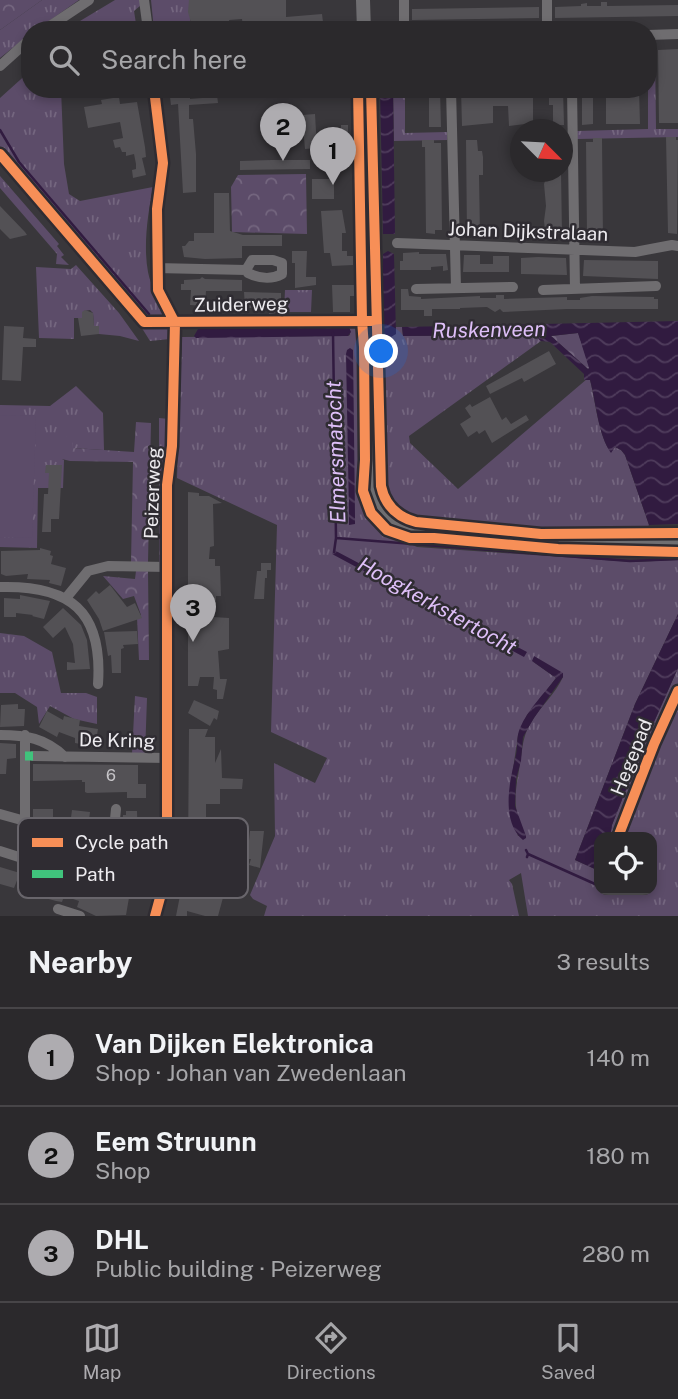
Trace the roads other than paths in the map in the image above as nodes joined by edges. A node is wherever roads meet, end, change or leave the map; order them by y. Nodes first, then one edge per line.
1 (89, 0) edge
2 (144, 0) edge
3 (363, 0) edge
4 (404, 0) edge
5 (547, 0) edge
6 (58, 21) edge
7 (147, 21) edge
8 (364, 21) edge
9 (404, 21) edge
10 (547, 21) edge
11 (678, 34) edge
12 (657, 35) edge
13 (21, 47) edge
14 (0, 66) edge
15 (155, 98) edge
16 (365, 98) edge
17 (452, 98) edge
18 (572, 98) edge
19 (397, 243) dead end
20 (455, 245) junction
21 (678, 246) edge
22 (574, 251) junction
23 (156, 268) junction
24 (246, 270) dead end
25 (656, 285) dead end
26 (456, 288) junction
27 (513, 288) dead end
28 (416, 289) dead end
29 (575, 289) junction
30 (543, 290) dead end
31 (176, 323) joint
32 (678, 538) edge
33 (580, 542) junction
34 (678, 546) edge
35 (168, 567) junction
36 (0, 587) edge
37 (66, 598) junction
38 (98, 684) dead end
39 (0, 735) edge
40 (25, 735) junction
41 (33, 756) dead end
42 (65, 757) junction
43 (168, 758) junction
44 (116, 809) dead end
45 (0, 814) edge
46 (25, 818) edge
47 (115, 818) edge
48 (167, 818) edge
49 (18, 819) edge
50 (0, 850) edge
51 (18, 856) edge
52 (160, 898) edge
53 (58, 909) dead end
54 (80, 916) edge
55 (155, 916) edge

1 - 6 street
2 - 7 street
3 - 8 main road
4 - 9 street
5 - 10 street
11 - 12 street
13 - 14 street
15 - 23 street, Zuiderweg
16 - 33 main road
17 - 20 street
18 - 22 street
19 - 20 street, Johan Dijkstralaan
20 - 22 street, Johan Dijkstralaan
20 - 26 street
21 - 22 street, Johan Dijkstralaan
22 - 29 street
23 - 24 street, Zuiderweg
23 - 31 street, Zuiderweg
25 - 29 street
26 - 27 street
26 - 28 street
29 - 30 street
31 - 35 street, Peizerweg
32 - 33 main road
33 - 34 main road
35 - 37 street
35 - 43 street, Peizerweg
36 - 37 street
37 - 38 street
39 - 40 street, De Kring
40 - 42 street, De Kring
40 - 46 street
41 - 42 street, De Kring
42 - 43 street, De Kring
43 - 48 street, Peizerweg
44 - 47 street
45 - 49 street
50 - 51 street
52 - 55 street, Peizerweg
53 - 54 street

